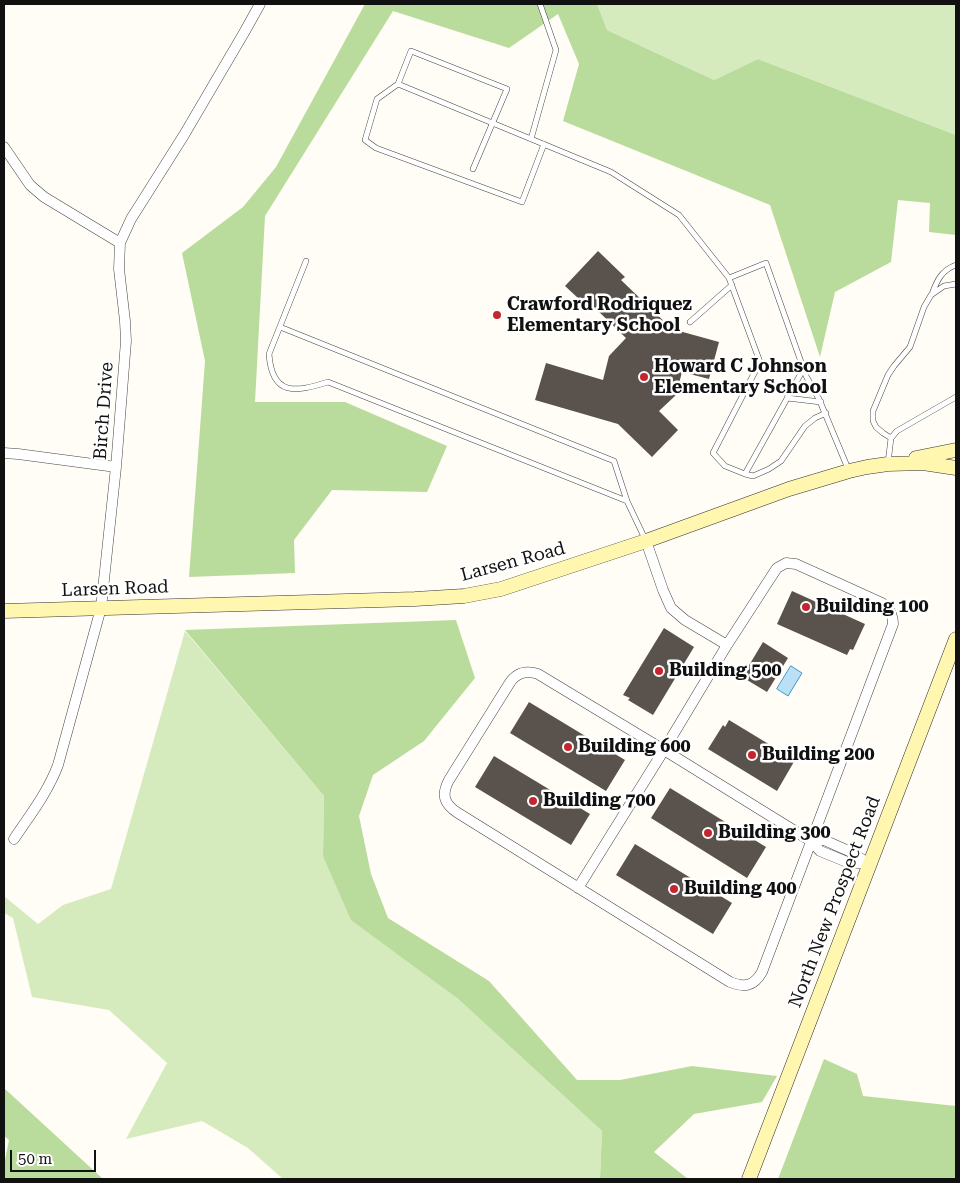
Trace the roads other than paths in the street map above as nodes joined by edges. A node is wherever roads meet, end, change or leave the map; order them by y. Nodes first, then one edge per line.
1 (260, 4) edge
2 (540, 4) edge
3 (398, 84) junction
4 (493, 123) junction
5 (531, 139) junction
6 (544, 144) junction
7 (4, 147) edge
8 (473, 169) dead end
9 (120, 243) junction
10 (306, 261) dead end
11 (956, 265) edge
12 (729, 278) junction
13 (956, 284) edge
14 (732, 285) junction
15 (932, 295) junction
16 (690, 322) dead end
17 (280, 327) junction
18 (804, 368) junction
19 (956, 397) edge
20 (787, 398) junction
21 (821, 402) junction
22 (826, 413) junction
23 (891, 438) junction
24 (956, 450) edge
25 (4, 453) edge
26 (888, 464) junction
27 (116, 468) junction
28 (956, 468) edge
29 (849, 471) junction
30 (745, 474) junction
31 (627, 501) junction
32 (646, 541) junction
33 (101, 608) junction
34 (4, 612) edge
35 (956, 639) edge
36 (727, 645) junction
37 (664, 750) junction
38 (14, 839) dead end
39 (810, 841) junction
40 (869, 864) junction
41 (578, 888) junction
42 (750, 1179) edge

1 - 9 street, Birch Drive
2 - 5 lane
3 - 4 lane
3 - 4 lane
3 - 6 lane
4 - 5 lane
4 - 8 lane
5 - 6 lane
6 - 12 lane
7 - 9 street
9 - 27 street, Birch Drive
10 - 17 lane
11 - 15 lane
12 - 14 lane
12 - 18 lane
13 - 15 lane
14 - 16 lane
14 - 30 lane
15 - 23 lane
17 - 31 lane
17 - 31 lane
18 - 20 lane
18 - 21 lane
19 - 23 lane
20 - 21 lane
20 - 30 lane
21 - 22 lane
22 - 29 lane
22 - 30 lane
23 - 26 lane
24 - 26 street
25 - 27 street
26 - 28 street, Larsen Road
26 - 29 street, Larsen Road
27 - 33 street, Birch Drive
29 - 32 street, Larsen Road
31 - 32 lane
32 - 33 street, Larsen Road
32 - 36 street
33 - 34 street, Larsen Road
33 - 38 street, Birch Drive
35 - 40 street, North New Prospect Road
36 - 37 street
36 - 39 street
37 - 39 street
37 - 41 street
37 - 41 street
39 - 40 street
39 - 41 street
40 - 42 street, North New Prospect Road

